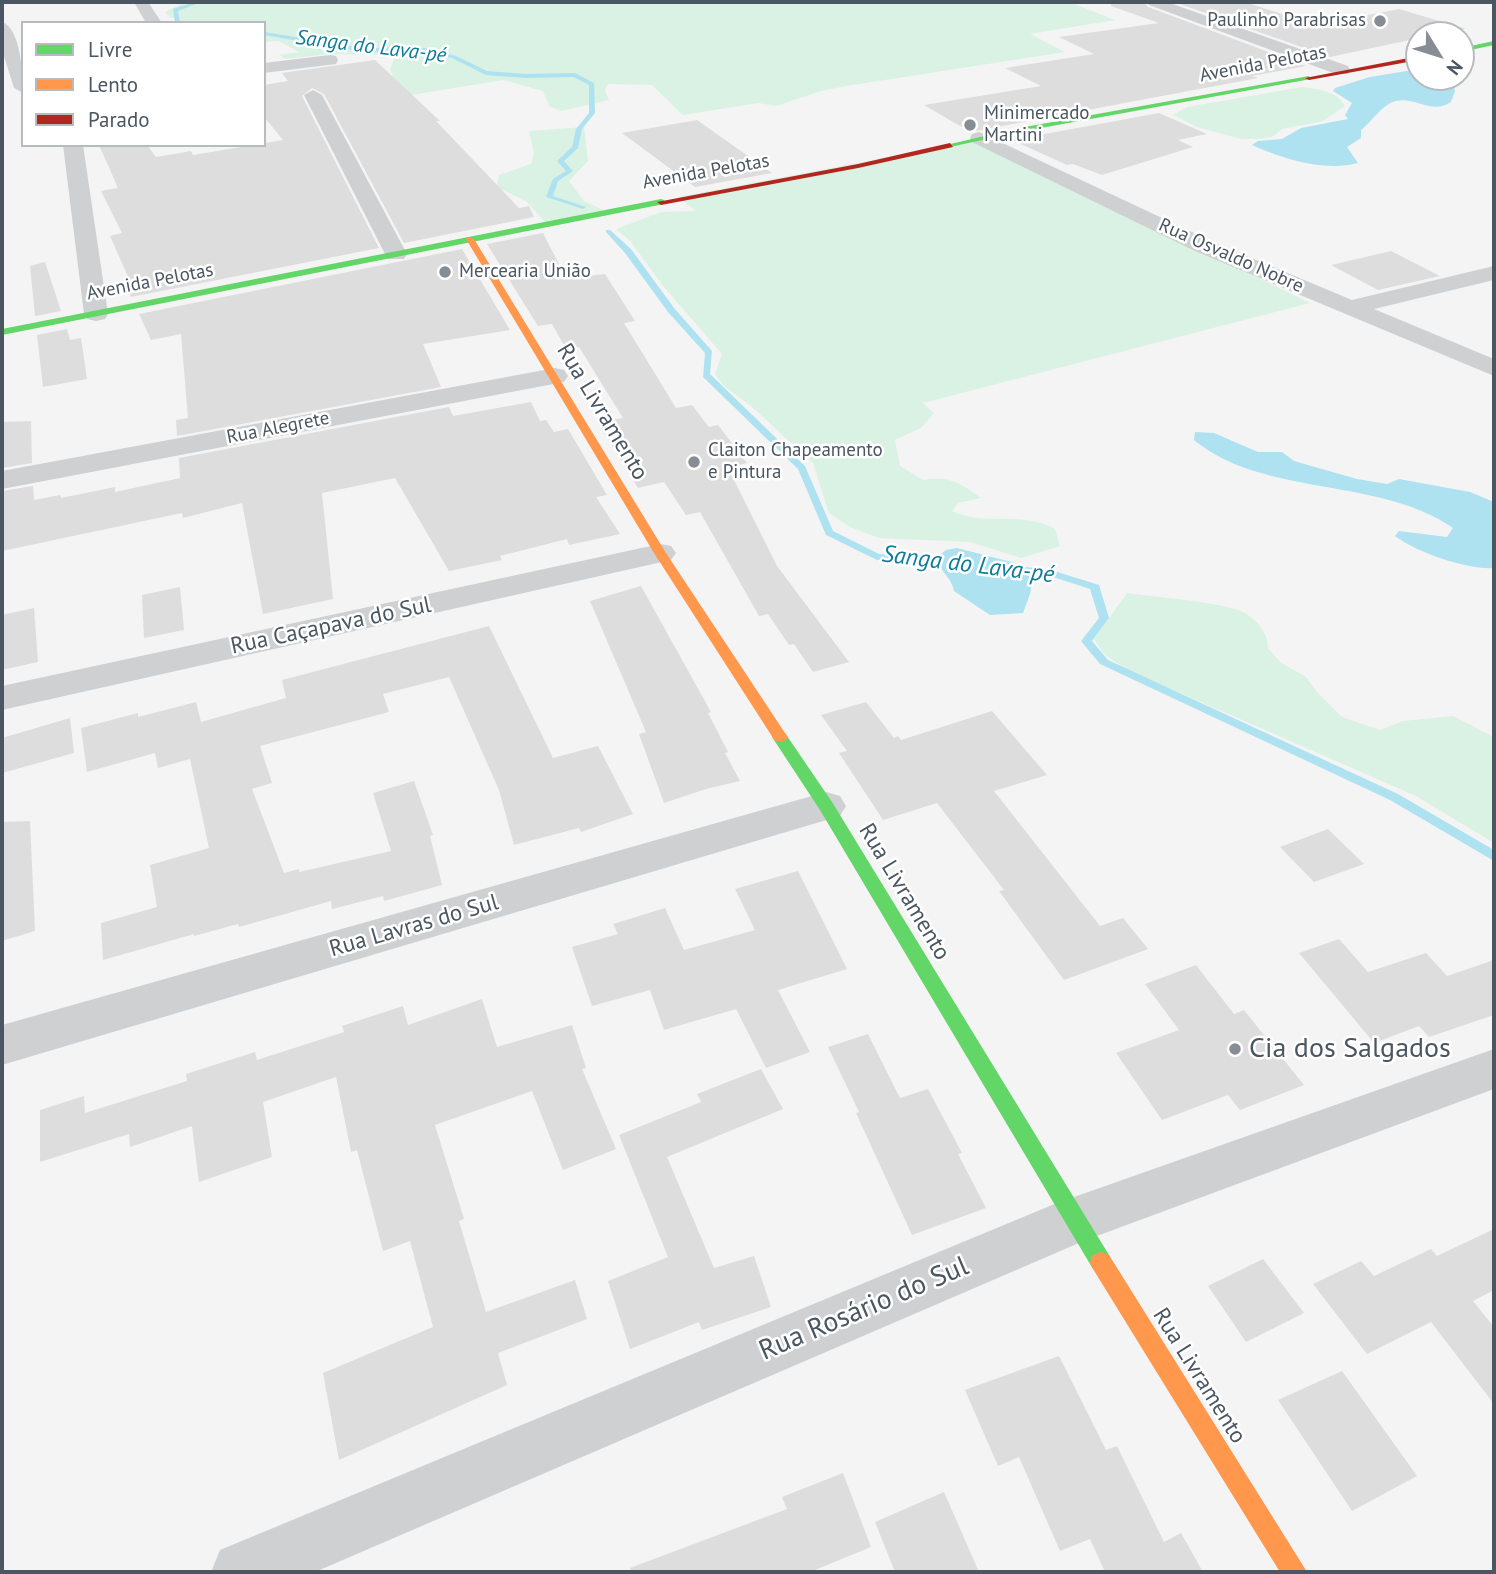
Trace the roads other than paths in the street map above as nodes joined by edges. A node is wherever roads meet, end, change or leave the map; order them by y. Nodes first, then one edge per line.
1 (141, 2) edge
2 (1154, 2) edge
3 (153, 21) edge
4 (2, 27) edge
5 (1494, 43) edge
6 (1475, 47) edge
7 (330, 60) dead end
8 (1405, 60) edge
9 (266, 68) edge
10 (1342, 70) junction
11 (313, 95) dead end
12 (19, 98) edge
13 (979, 138) junction
14 (73, 147) edge
15 (470, 239) junction
16 (396, 254) junction
17 (1494, 273) edge
18 (1350, 308) junction
19 (96, 314) junction
20 (2, 332) edge
21 (1494, 368) edge
22 (555, 376) junction
23 (2, 480) edge
24 (660, 553) junction
25 (2, 698) edge
26 (825, 806) junction
27 (2, 1045) edge
28 (1494, 1069) edge
29 (1075, 1220) junction
30 (242, 1572) edge
31 (1294, 1572) edge

1 - 3 street
2 - 10 street
4 - 12 street
5 - 6 street
7 - 9 street
8 - 10 street, Avenida Pelotas
10 - 13 street, Avenida Pelotas
11 - 16 street
13 - 15 street, Avenida Pelotas
13 - 18 street, Rua Osvaldo Nobre
14 - 19 street
15 - 16 street, Avenida Pelotas
15 - 22 street, Rua Livramento
16 - 19 street, Avenida Pelotas
17 - 18 street
18 - 21 street, Rua Osvaldo Nobre
19 - 20 street, Avenida Pelotas
22 - 23 street, Rua Alegrete
22 - 24 street, Rua Livramento
24 - 25 street, Rua Caçapava do Sul
24 - 26 street, Rua Livramento
26 - 27 street, Rua Lavras do Sul
26 - 29 street, Rua Livramento
28 - 29 street, Rua Rosário do Sul
29 - 30 street, Rua Rosário do Sul
29 - 31 street, Rua Livramento

